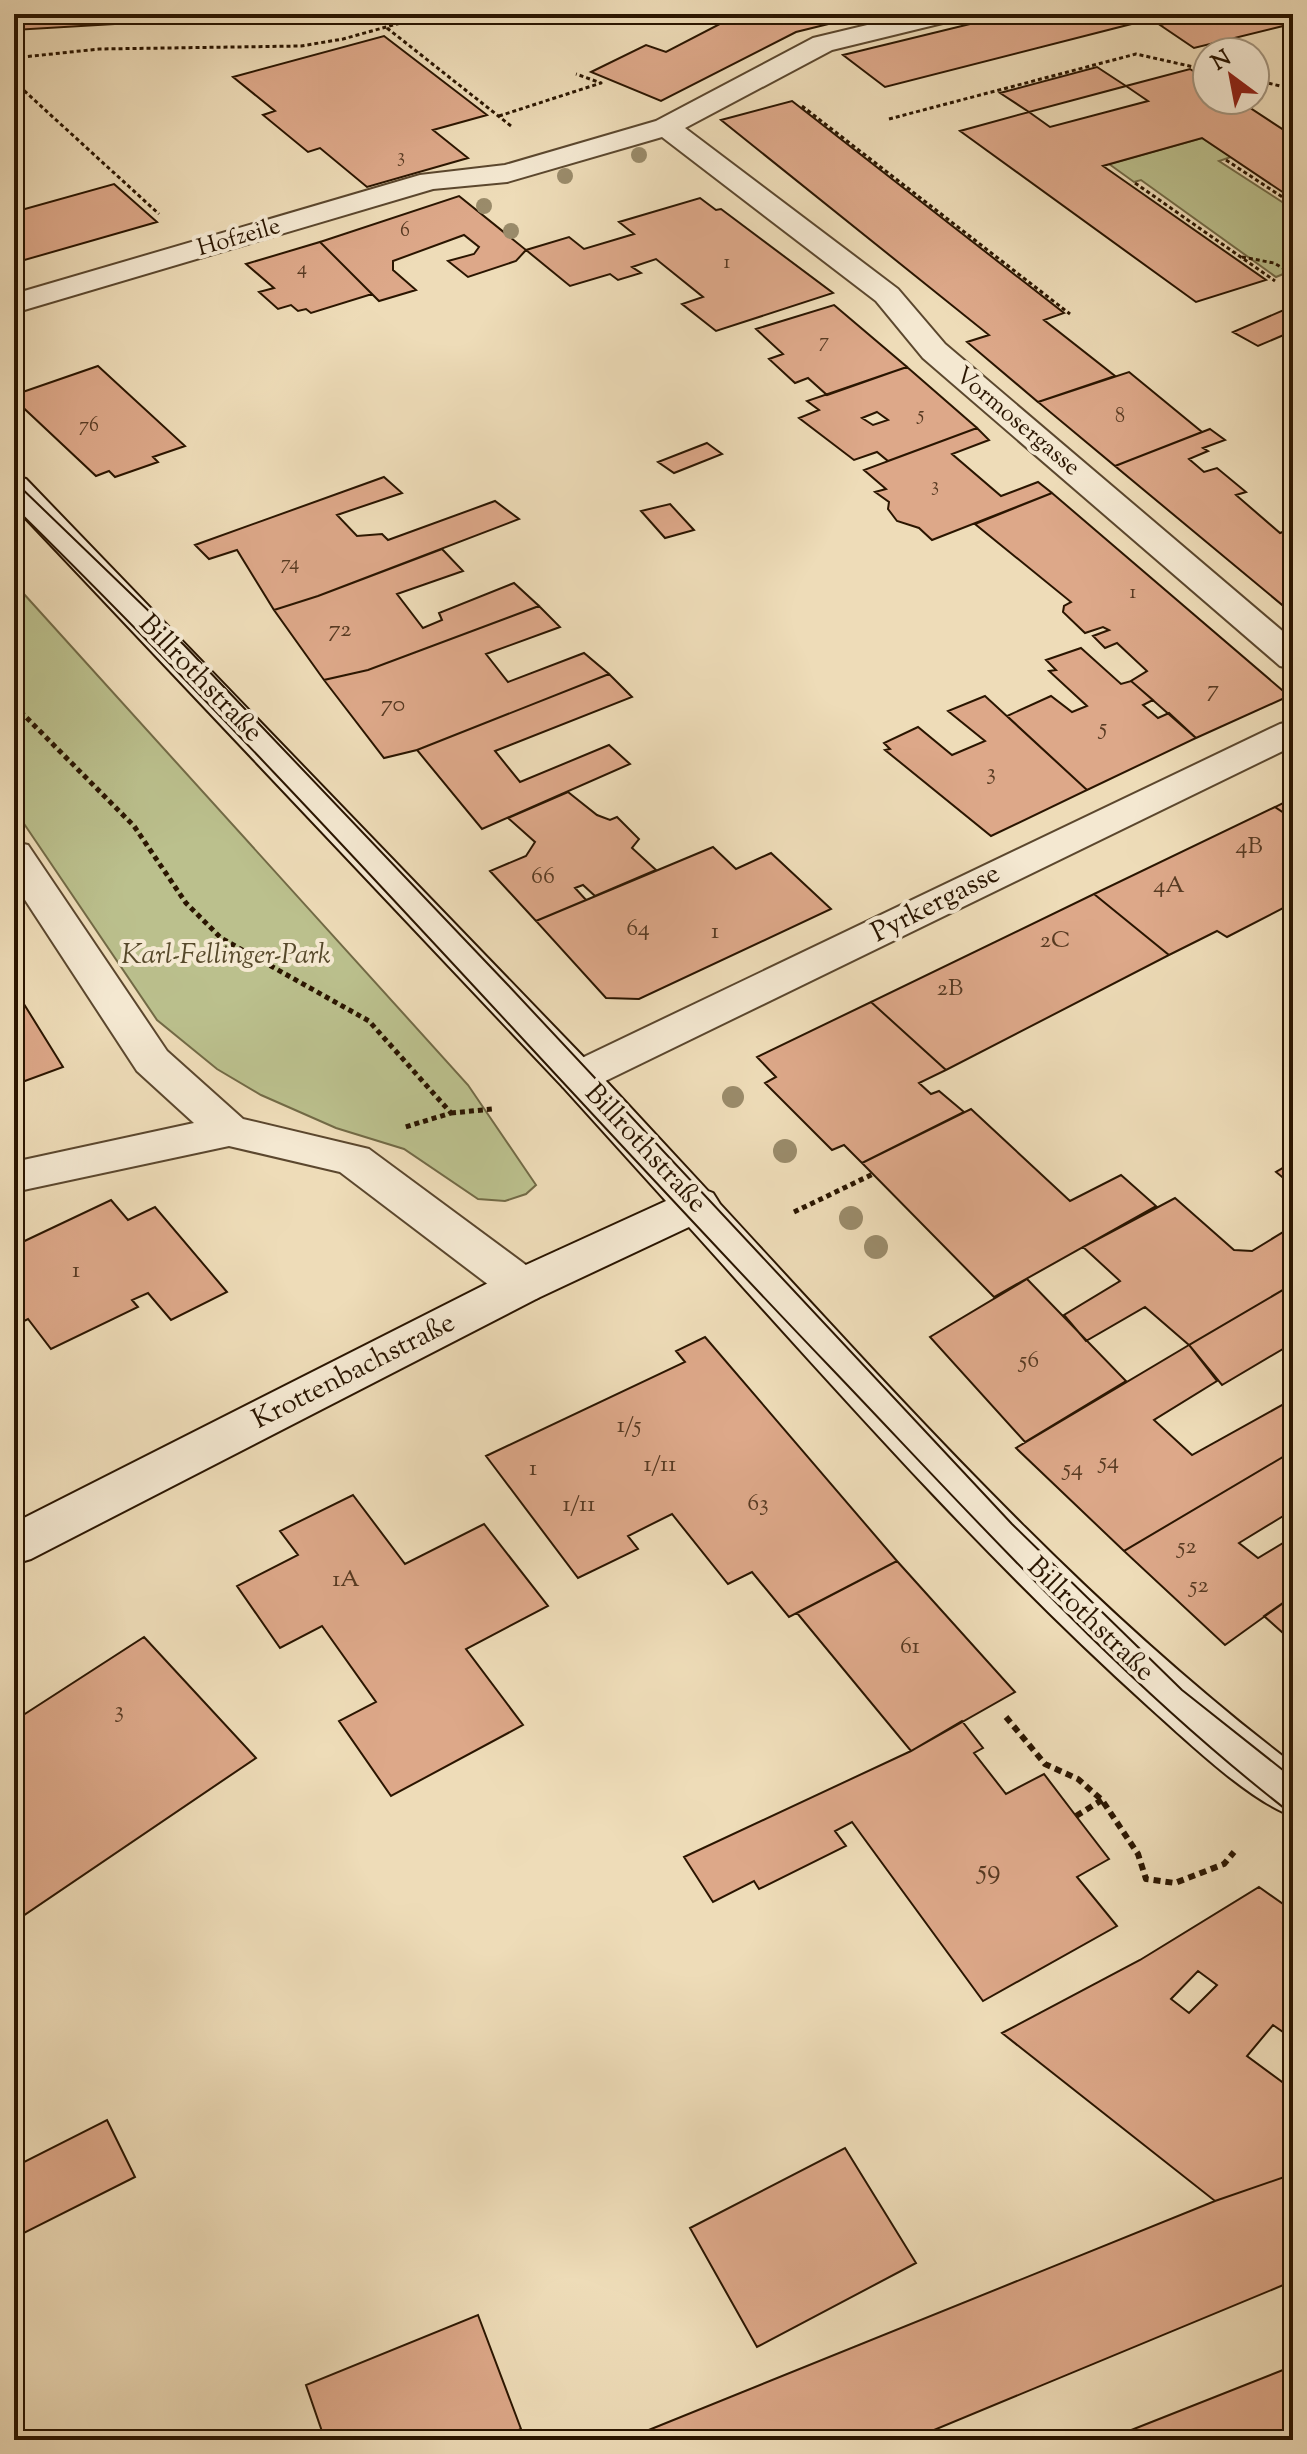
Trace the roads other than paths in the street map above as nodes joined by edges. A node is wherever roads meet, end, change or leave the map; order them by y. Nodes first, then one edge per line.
1 (946, 14) edge
2 (666, 127) junction
3 (14, 304) edge
4 (14, 486) edge
5 (1293, 658) edge
6 (1293, 732) edge
7 (14, 854) edge
8 (578, 1077) junction
9 (229, 1131) junction
10 (14, 1177) edge
11 (698, 1204) junction
12 (522, 1286) junction
13 (14, 1545) edge
14 (1293, 1794) edge

1 - 2 street, Hofzeile
2 - 3 street, Hofzeile
2 - 5 street, Vormosergasse
4 - 8 street, Billrothstraße
6 - 8 street, Pyrkergasse
7 - 9 street
8 - 11 street, Billrothstraße
9 - 10 street
9 - 12 street
11 - 12 street, Krottenbachstraße
11 - 14 street, Billrothstraße
12 - 13 street, Krottenbachstraße

